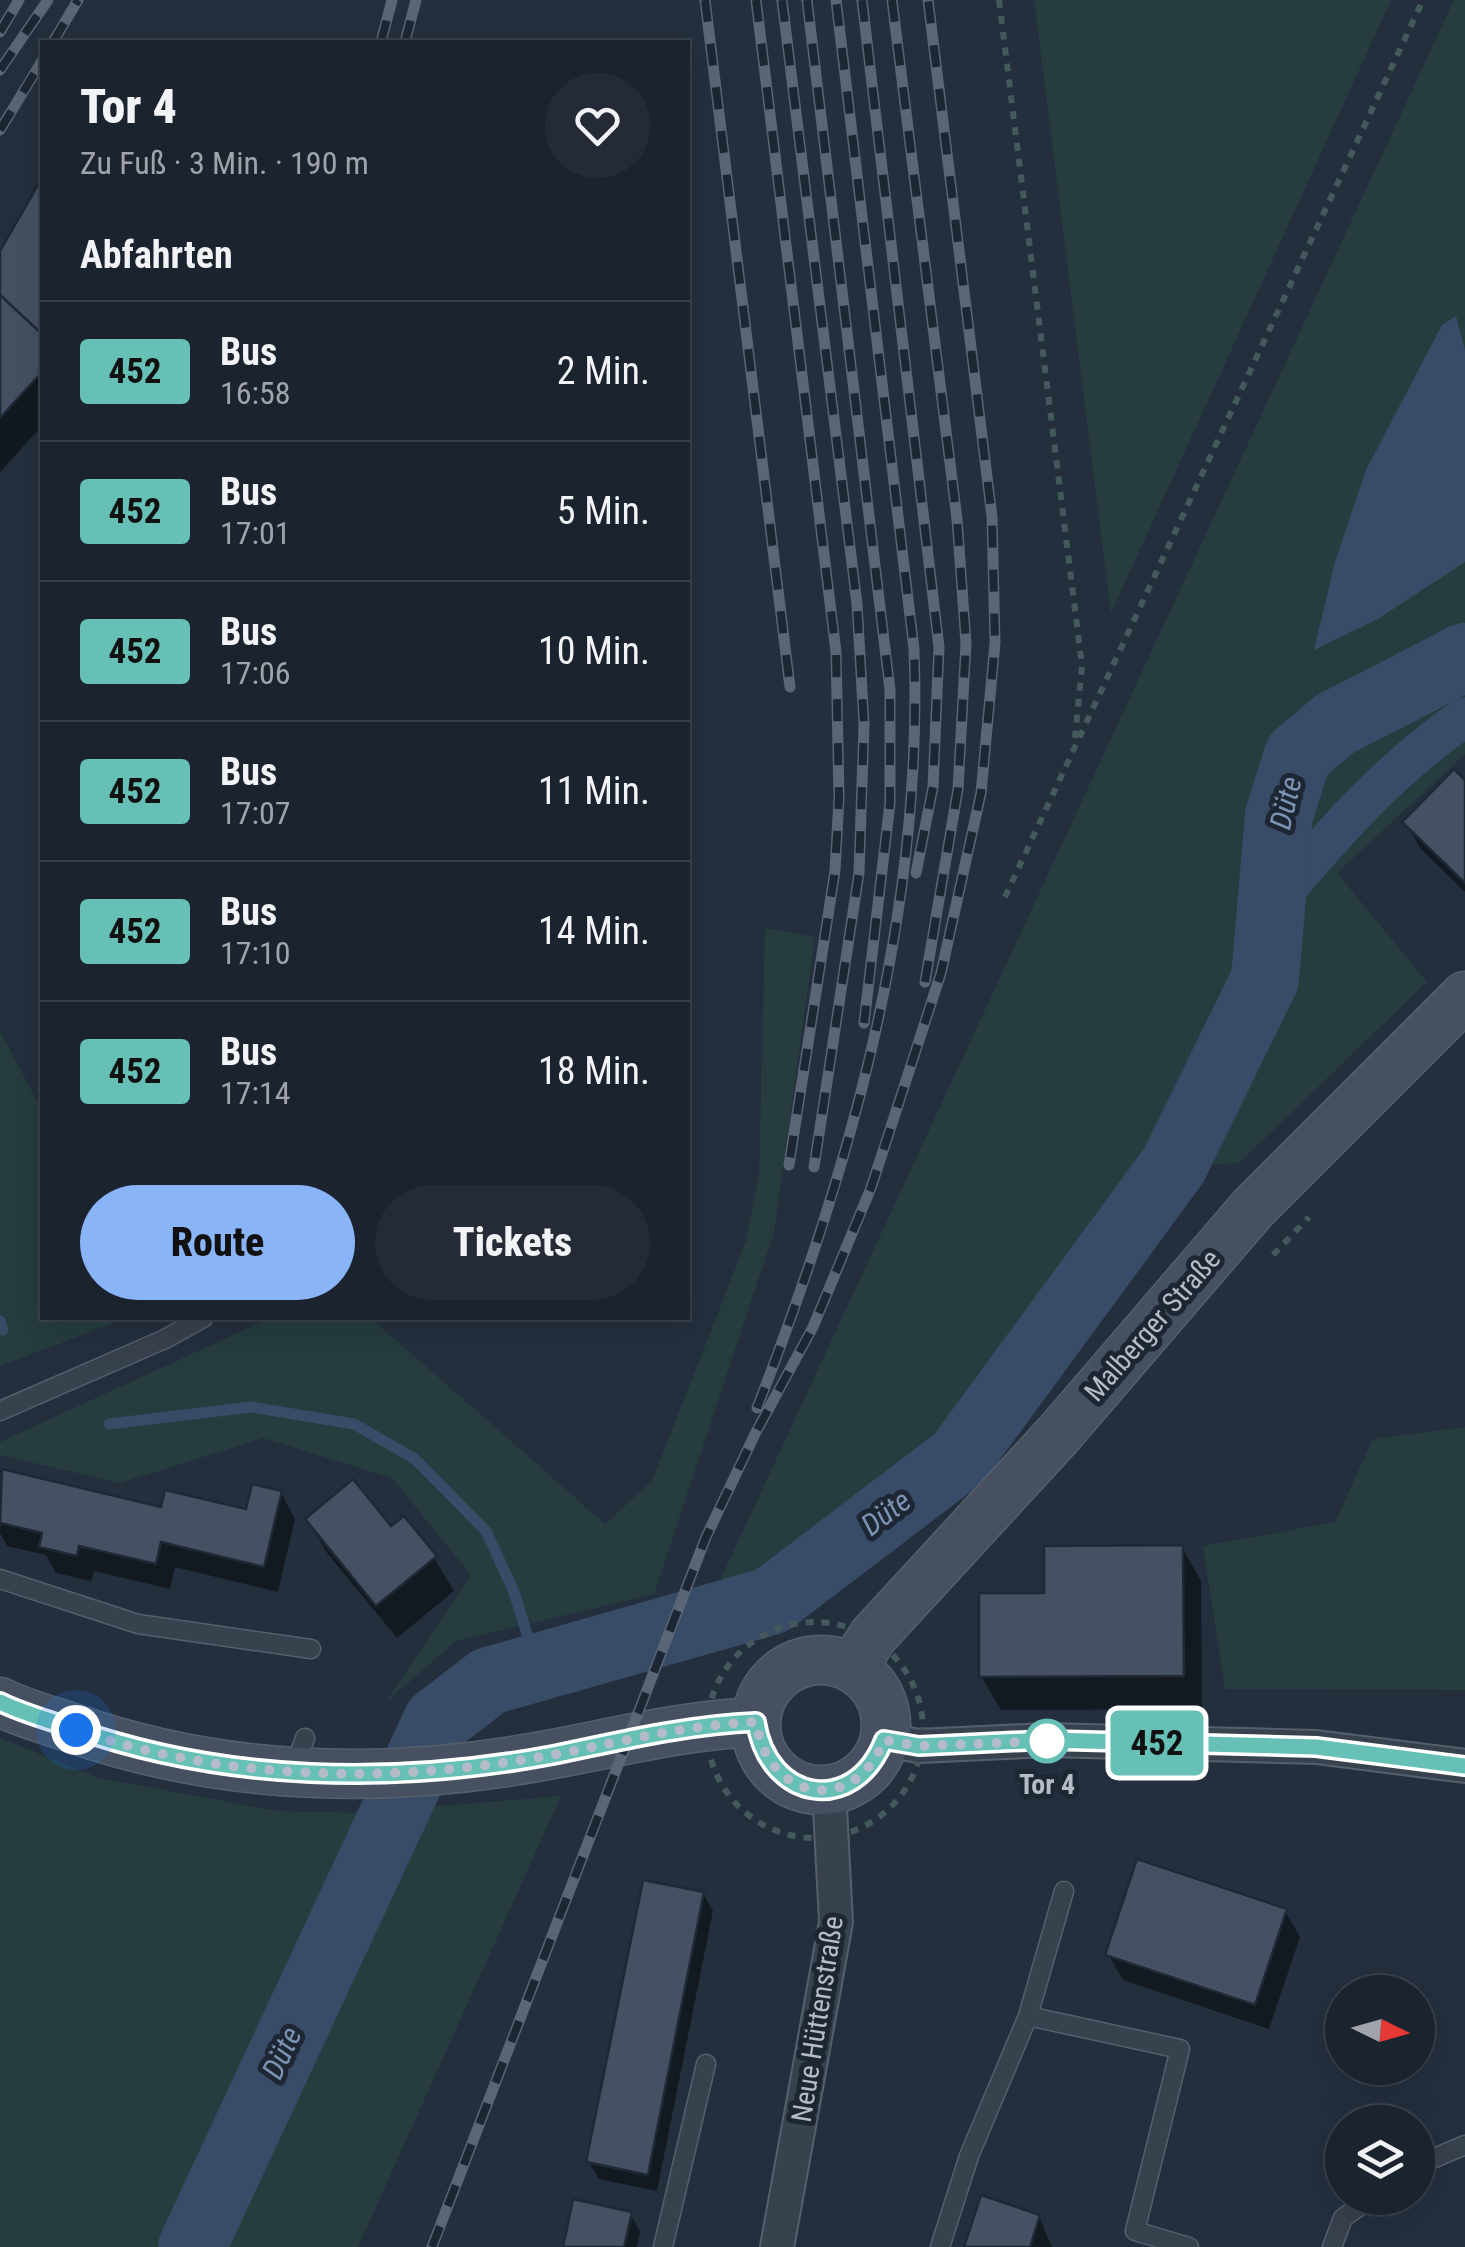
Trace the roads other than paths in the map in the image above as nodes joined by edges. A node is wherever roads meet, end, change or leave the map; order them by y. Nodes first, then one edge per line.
1 (1465, 996) edge
2 (199, 1320) edge
3 (0, 1411) edge
4 (0, 1579) edge
5 (311, 1648) dead end
6 (863, 1652) junction
7 (0, 1702) edge
8 (756, 1722) junction
9 (902, 1743) junction
10 (1465, 1766) edge
11 (829, 1789) junction
12 (1064, 1891) dead end
13 (1028, 2016) junction
14 (706, 2064) dead end
15 (1465, 2145) edge
16 (1435, 2158) edge
17 (1347, 2215) edge
18 (664, 2247) edge
19 (777, 2247) edge
20 (940, 2247) edge
21 (1189, 2247) edge
22 (1332, 2247) edge

1 - 6 street, Malberger Straße
2 - 3 lane
4 - 5 lane
6 - 8 street
6 - 9 street
7 - 8 street
8 - 11 street
9 - 10 street
9 - 11 street
11 - 19 street, Neue Hüttenstraße
12 - 13 lane
13 - 20 lane
13 - 21 lane
14 - 18 lane
15 - 16 lane
17 - 22 lane

